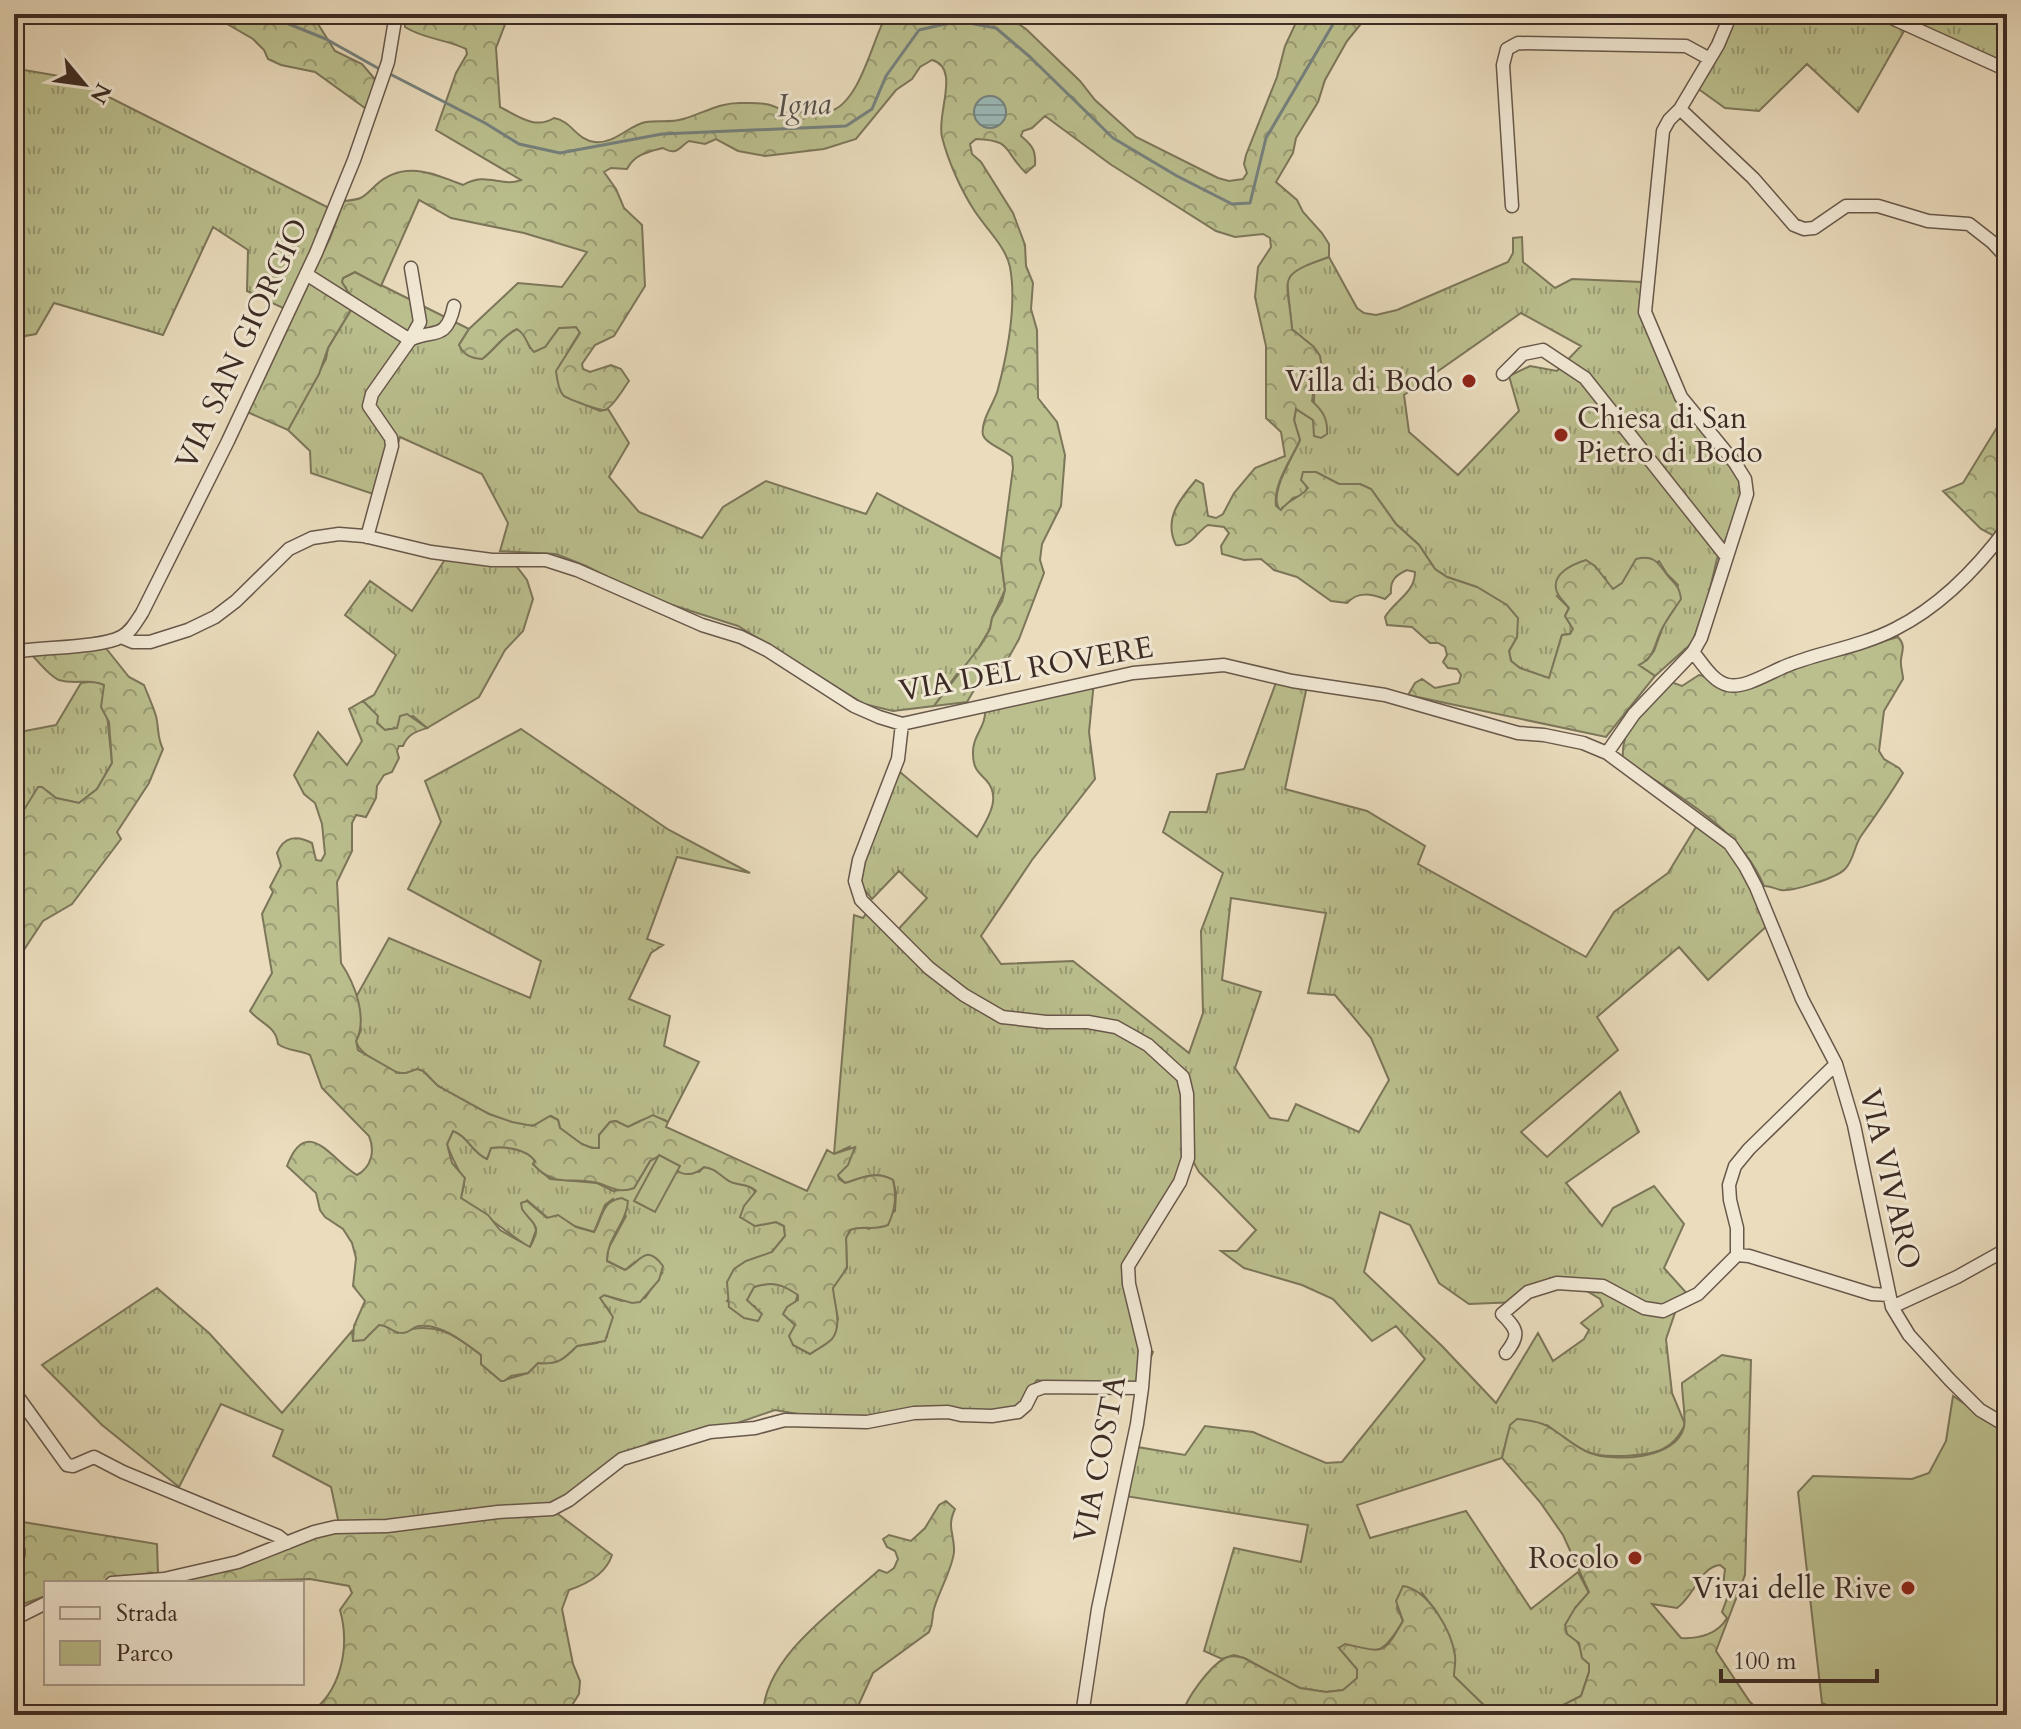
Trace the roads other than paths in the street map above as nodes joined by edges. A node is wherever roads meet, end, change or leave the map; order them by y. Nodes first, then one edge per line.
1 (396, 14) edge
2 (1731, 14) edge
3 (1883, 14) edge
4 (1708, 58) junction
5 (2007, 70) edge
6 (1680, 109) junction
7 (1512, 206) dead end
8 (2007, 258) edge
9 (411, 268) dead end
10 (306, 274) junction
11 (454, 306) dead end
12 (410, 340) junction
13 (1503, 374) dead end
14 (2007, 528) edge
15 (367, 537) junction
16 (1726, 556) junction
17 (121, 637) junction
18 (14, 652) edge
19 (1693, 652) junction
20 (902, 724) junction
21 (1607, 753) junction
22 (1836, 1064) junction
23 (2007, 1249) edge
24 (1737, 1255) junction
25 (1891, 1301) junction
26 (1506, 1353) dead end
27 (1142, 1388) junction
28 (18, 1397) dead end
29 (2007, 1426) edge
30 (287, 1543) junction
31 (138, 1581) edge
32 (44, 1604) edge
33 (14, 1619) edge
34 (1082, 1715) edge

1 - 10 street, VIA SAN GIORGIO
2 - 4 street
3 - 5 street
4 - 6 street
4 - 7 street
6 - 8 street
6 - 16 street
9 - 12 street
10 - 12 street
10 - 17 street, VIA SAN GIORGIO
11 - 12 street
12 - 15 street
13 - 16 street
14 - 19 street
15 - 17 street, VIA DEL ROVERE
15 - 20 street, VIA DEL ROVERE
16 - 19 street
17 - 18 street, VIA DEL ROVERE
19 - 21 street
20 - 21 street, VIA DEL ROVERE
20 - 27 street, VIA COSTA
21 - 22 street, VIA DEL ROVERE
22 - 24 street
22 - 25 street, VIA VIVARO
23 - 25 street, VIA VIVARO
24 - 25 street
24 - 26 street
25 - 29 street, VIA VIVARO
27 - 30 street
27 - 34 street, VIA COSTA
28 - 30 street
30 - 31 street
32 - 33 street

